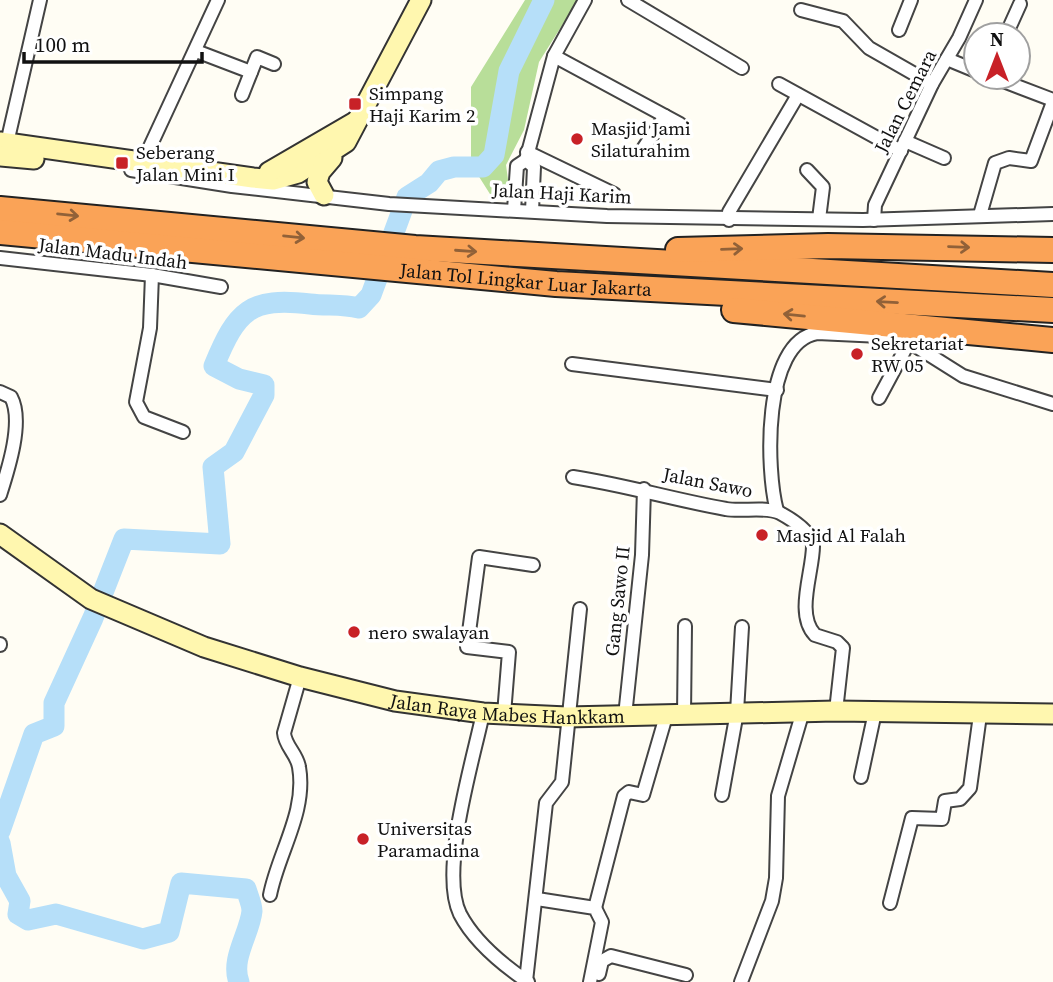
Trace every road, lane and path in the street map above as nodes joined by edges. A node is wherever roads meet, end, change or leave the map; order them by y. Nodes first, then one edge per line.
1 (40, 0) edge
2 (218, 0) edge
3 (421, 0) edge
4 (585, 0) edge
5 (628, 0) edge
6 (911, 0) edge
7 (976, 0) edge
8 (1018, 1) edge
9 (801, 10) dead end
10 (1011, 21) edge
11 (900, 30) dead end
12 (196, 51) junction
13 (554, 56) junction
14 (947, 59) junction
15 (274, 64) dead end
16 (962, 65) edge
17 (743, 68) dead end
18 (251, 72) junction
19 (779, 84) dead end
20 (932, 84) junction
21 (1028, 91) edge
22 (242, 95) dead end
23 (798, 95) junction
24 (1053, 101) edge
25 (665, 116) junction
26 (355, 122) junction
27 (680, 124) dead end
28 (346, 142) junction
29 (903, 146) junction
30 (10, 149) edge
31 (643, 149) dead end
32 (527, 156) junction
33 (944, 158) dead end
34 (119, 159) junction
35 (72, 162) junction
36 (142, 164) junction
37 (807, 170) dead end
38 (247, 182) junction
39 (614, 194) dead end
40 (324, 195) junction
41 (0, 209) edge
42 (514, 210) junction
43 (532, 211) junction
44 (1053, 214) edge
45 (981, 215) junction
46 (819, 219) junction
47 (729, 220) junction
48 (874, 220) junction
49 (0, 232) edge
50 (1053, 250) edge
51 (365, 255) junction
52 (516, 255) junction
53 (0, 258) edge
54 (413, 259) junction
55 (152, 275) junction
56 (556, 284) junction
57 (1053, 285) edge
58 (221, 287) dead end
59 (1053, 310) edge
60 (1053, 341) edge
61 (909, 342) junction
62 (572, 364) dead end
63 (778, 390) junction
64 (0, 392) edge
65 (879, 398) dead end
66 (1053, 404) edge
67 (183, 432) dead end
68 (573, 477) dead end
69 (644, 489) junction
70 (0, 495) edge
71 (777, 511) junction
72 (0, 536) edge
73 (533, 565) dead end
74 (580, 609) dead end
75 (685, 626) dead end
76 (742, 627) dead end
77 (300, 677) junction
78 (803, 711) junction
79 (836, 711) junction
80 (737, 712) junction
81 (875, 712) junction
82 (483, 713) junction
83 (504, 714) junction
84 (1053, 714) edge
85 (981, 715) junction
86 (625, 716) junction
87 (675, 716) junction
88 (567, 717) junction
89 (861, 777) dead end
90 (722, 795) dead end
91 (270, 895) dead end
92 (537, 900) junction
93 (890, 903) dead end
94 (595, 908) junction
95 (686, 975) dead end
96 (527, 981) edge
97 (590, 982) edge
98 (597, 982) edge
99 (741, 982) edge

1 - 30 street
2 - 12 street
3 - 26 main road
4 - 13 street
5 - 17 street
6 - 11 street
7 - 14 street, Jalan Cemara
8 - 10 street
9 - 20 street
12 - 18 street
12 - 36 street
13 - 25 street
13 - 32 street
14 - 16 street
14 - 20 street, Jalan Cemara
15 - 18 street
18 - 22 street
19 - 23 street
20 - 29 street, Jalan Cemara
21 - 24 street
23 - 29 street
23 - 47 street
24 - 45 street
25 - 27 street
25 - 31 street
26 - 28 main road
26 - 38 main road
28 - 38 main road
28 - 40 main road
29 - 33 street
29 - 48 street, Jalan Cemara
30 - 34 main road
30 - 35 main road
32 - 39 street
32 - 42 street
32 - 43 street
34 - 35 main road
34 - 36 main road
35 - 38 street, Jalan Haji Karim
36 - 38 main road
37 - 46 street
38 - 40 street, Jalan Haji Karim
40 - 42 street, Jalan Haji Karim
41 -> 51 highway, Jalan Tol Lingkar Luar Jakarta
42 - 43 street, Jalan Haji Karim
43 - 47 street, Jalan Haji Karim
44 - 45 street, Jalan Haji Karim
45 - 48 street, Jalan Haji Karim
46 - 47 street, Jalan Haji Karim
46 - 48 street, Jalan Haji Karim
49 - 51 highway, Jalan Tol Lingkar Luar Jakarta
52 -> 50 highway
51 - 54 highway, Jalan Tol Lingkar Luar Jakarta
54 -> 52 highway, Jalan Tol Lingkar Luar Jakarta
52 - 57 highway, Jalan Tol Lingkar Luar Jakarta
53 - 55 street, Jalan Madu Indah
54 - 56 highway, Jalan Tol Lingkar Luar Jakarta
55 - 58 street, Jalan Madu Indah
55 - 67 street
59 -> 56 highway, Jalan Tol Lingkar Luar Jakarta
60 -> 56 highway
61 - 63 street
61 - 65 street
61 - 66 street
62 - 63 street
63 - 71 street
64 - 70 street
68 - 69 street, Jalan Sawo
69 - 71 street, Jalan Sawo
69 - 86 street, Gang Sawo II
71 - 79 street, Jalan Sawo
72 - 77 main road, Jalan Raya Mabes Hankkam
73 - 83 street
74 - 88 street
75 - 87 street
76 - 80 street
77 - 82 main road, Jalan Raya Mabes Hankkam
77 - 91 street
78 - 79 main road, Jalan Raya Mabes Hankkam
78 - 80 main road, Jalan Raya Mabes Hankkam
78 - 99 street
79 - 81 main road, Jalan Raya Mabes Hankkam
80 - 87 main road, Jalan Raya Mabes Hankkam
80 - 90 street
81 - 85 main road, Jalan Raya Mabes Hankkam
81 - 89 street
82 - 83 main road, Jalan Raya Mabes Hankkam
82 - 96 street
83 - 88 main road, Jalan Raya Mabes Hankkam
84 - 85 main road, Jalan Raya Mabes Hankkam
85 - 93 street
86 - 87 main road, Jalan Raya Mabes Hankkam
86 - 88 main road, Jalan Raya Mabes Hankkam
87 - 94 street
88 - 92 street
92 - 94 street
92 - 96 street
94 - 97 street
95 - 98 street

